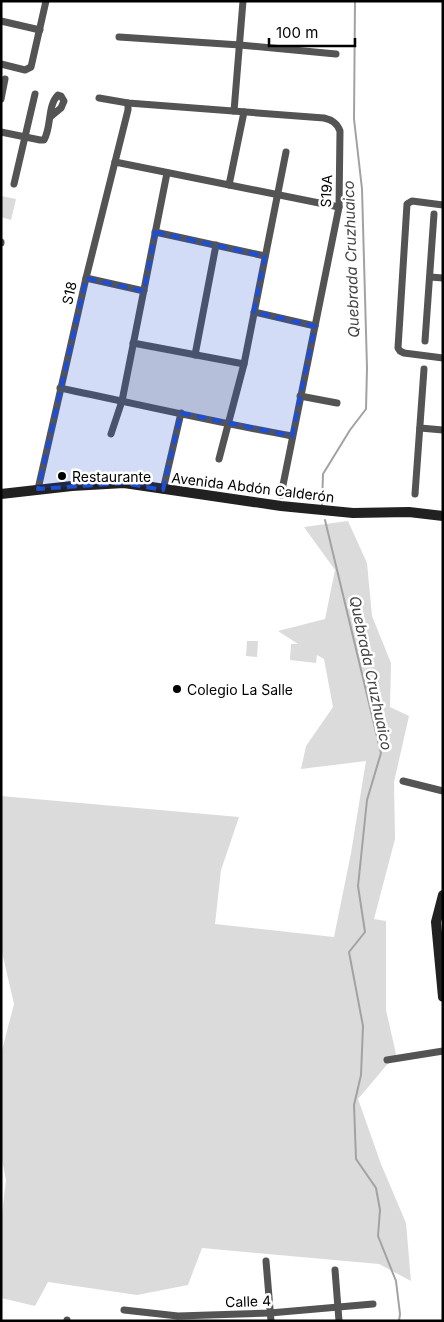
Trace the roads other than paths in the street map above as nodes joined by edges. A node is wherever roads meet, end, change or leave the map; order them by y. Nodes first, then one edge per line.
1 (46, 1) edge
2 (243, 1) edge
3 (1, 22) edge
4 (40, 30) junction
5 (119, 37) dead end
6 (240, 45) junction
7 (336, 54) dead end
8 (1, 64) edge
9 (5, 79) dead end
10 (36, 94) dead end
11 (99, 98) dead end
12 (1, 99) edge
13 (128, 103) junction
14 (234, 111) junction
15 (244, 112) junction
16 (50, 117) dead end
17 (1, 132) edge
18 (25, 137) junction
19 (286, 152) dead end
20 (115, 162) junction
21 (167, 173) junction
22 (14, 184) dead end
23 (229, 185) junction
24 (278, 195) junction
25 (443, 205) edge
26 (339, 207) junction
27 (434, 214) dead end
28 (155, 232) junction
29 (216, 245) junction
30 (266, 256) junction
31 (430, 277) junction
32 (86, 278) junction
33 (443, 278) edge
34 (144, 291) junction
35 (254, 312) junction
36 (314, 326) junction
37 (425, 341) dead end
38 (133, 343) junction
39 (196, 355) junction
40 (443, 358) edge
41 (244, 364) junction
42 (424, 369) dead end
43 (60, 388) junction
44 (300, 396) junction
45 (122, 401) junction
46 (337, 403) dead end
47 (181, 413) junction
48 (229, 425) junction
49 (420, 428) junction
50 (443, 430) edge
51 (111, 434) dead end
52 (292, 436) junction
53 (219, 459) dead end
54 (38, 489) junction
55 (164, 490) junction
56 (1, 494) edge
57 (416, 494) dead end
58 (281, 495) dead end
59 (443, 516) edge
60 (403, 780) dead end
61 (443, 791) edge
62 (443, 896) edge
63 (439, 922) edge
64 (443, 996) edge
65 (443, 1052) edge
66 (387, 1060) dead end
67 (266, 1261) dead end
68 (335, 1270) dead end
69 (373, 1304) dead end
70 (338, 1306) junction
71 (124, 1310) dead end
72 (270, 1317) edge
73 (339, 1321) edge

1 - 4 street
2 - 6 street
3 - 4 street
4 - 8 street
5 - 6 street
6 - 7 street
6 - 14 street
9 - 12 street
10 - 18 street
11 - 13 street, S19A
13 - 14 street, S19A
13 - 20 street, S18
14 - 15 street, S19A
15 - 23 street
15 - 26 street, S19A
16 - 18 street
17 - 18 street
18 - 22 street
19 - 24 street
20 - 21 street
20 - 32 street, S18
21 - 23 street
21 - 28 street
23 - 24 street
24 - 26 street
24 - 30 street
25 - 40 street
26 - 36 street, S19A
27 - 31 street
28 - 29 street
28 - 34 street
29 - 30 street
29 - 39 street
30 - 35 street
31 - 33 street
31 - 37 street
32 - 34 street
32 - 43 street, S18
34 - 38 street
35 - 36 street
35 - 41 street
36 - 44 street, S19A
38 - 39 street
38 - 45 street
39 - 41 street
41 - 48 street
42 - 49 street
43 - 45 street
43 - 54 street, S18
44 - 46 street
44 - 52 street, S19A
45 - 47 street
45 - 51 street
47 - 48 street
47 - 55 street
48 - 52 street
48 - 53 street
49 - 50 street
49 - 57 street
52 - 58 street, S19A
54 - 55 street, Avenida Abdón Calderón
54 - 56 street, Avenida Abdón Calderón
55 - 59 street, Avenida Abdón Calderón
60 - 61 street
62 - 63 street
63 - 64 street
65 - 66 street
67 - 72 street
68 - 70 street
69 - 70 street, Calle 4
70 - 72 street, Calle 4
70 - 73 street
71 - 72 street, Calle 4

